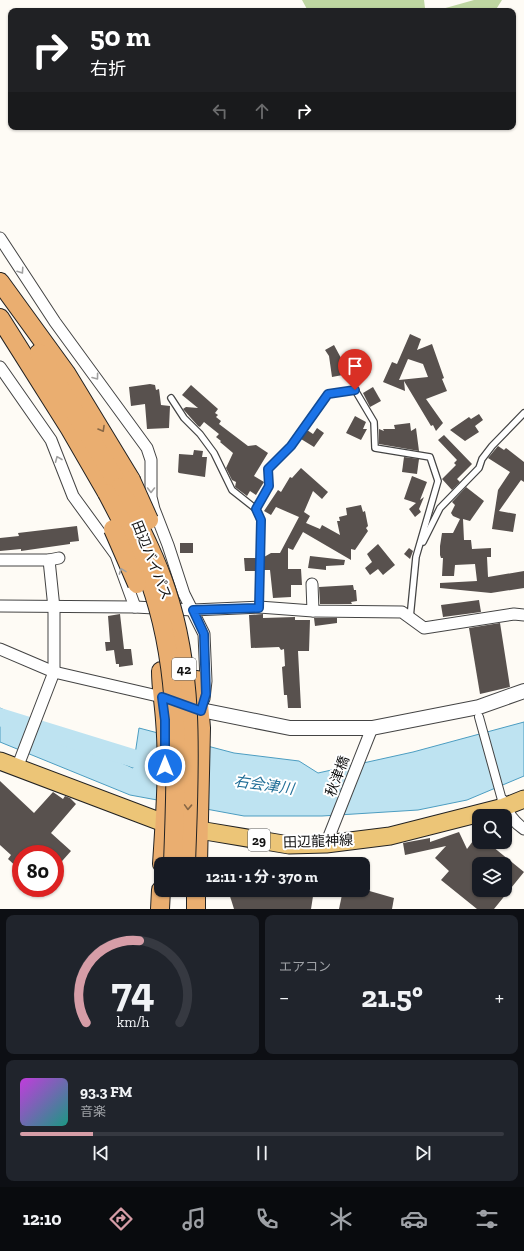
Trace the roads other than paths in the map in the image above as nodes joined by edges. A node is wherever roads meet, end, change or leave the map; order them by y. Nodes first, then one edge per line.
1 (0, 238) edge
2 (0, 282) edge
3 (0, 291) edge
4 (0, 318) edge
5 (0, 332) edge
6 (0, 367) edge
7 (171, 398) dead end
8 (524, 413) edge
9 (114, 490) junction
10 (256, 509) junction
11 (416, 557) junction
12 (0, 560) edge
13 (312, 584) dead end
14 (0, 606) edge
15 (136, 607) junction
16 (54, 608) junction
17 (259, 608) junction
18 (193, 610) junction
19 (313, 611) junction
20 (524, 615) edge
21 (410, 618) junction
22 (0, 649) edge
23 (53, 676) junction
24 (524, 691) edge
25 (162, 697) junction
26 (479, 712) junction
27 (201, 719) junction
28 (370, 733) junction
29 (0, 761) edge
30 (19, 763) junction
31 (524, 799) edge
32 (503, 804) junction
33 (165, 817) junction
34 (199, 824) junction
35 (524, 829) edge
36 (326, 844) junction
37 (162, 857) edge
38 (172, 857) edge
39 (186, 857) edge
40 (198, 857) edge
41 (161, 897) edge
42 (172, 897) edge
43 (185, 897) edge
44 (196, 897) edge
45 (160, 909) edge
46 (171, 909) edge
47 (184, 909) edge
48 (196, 909) edge

1 -> 18 street
2 -> 9 highway
3 - 9 highway, 田辺バイパス / 42
4 - 9 highway, 田辺バイパス / 42
5 - 9 highway
15 -> 6 street
7 - 10 lane
8 - 11 lane
9 - 25 highway, bridge
9 - 27 highway, bridge
9 - 38 highway, 田辺バイパス / 42, bridge
9 -> 39 highway, 田辺バイパス / 42, bridge
10 - 11 lane
10 - 17 lane
11 - 21 lane
12 - 16 street
13 - 19 street
14 - 16 street
15 - 16 street
15 - 18 street
16 - 23 street
17 - 18 street
17 - 19 street
18 - 27 street
19 - 21 street
20 - 21 street
22 - 23 street
23 - 25 street
23 - 30 street
24 - 26 street
25 - 27 street
25 - 33 highway
26 - 28 street
26 - 32 street
27 - 28 street
27 - 34 highway
28 - 36 street, 秋津橋
29 - 30 main road, 田辺龍神線 / 29
30 - 33 main road, 田辺龍神線 / 29
31 - 32 main road, 田辺龍神線 / 29
32 - 35 street
32 - 36 main road, 田辺龍神線 / 29
33 - 34 main road, 田辺龍神線 / 29
33 - 37 highway
34 - 36 main road, 田辺龍神線 / 29
34 - 40 highway
41 - 45 highway
42 - 46 highway
43 - 47 highway
44 - 48 highway

